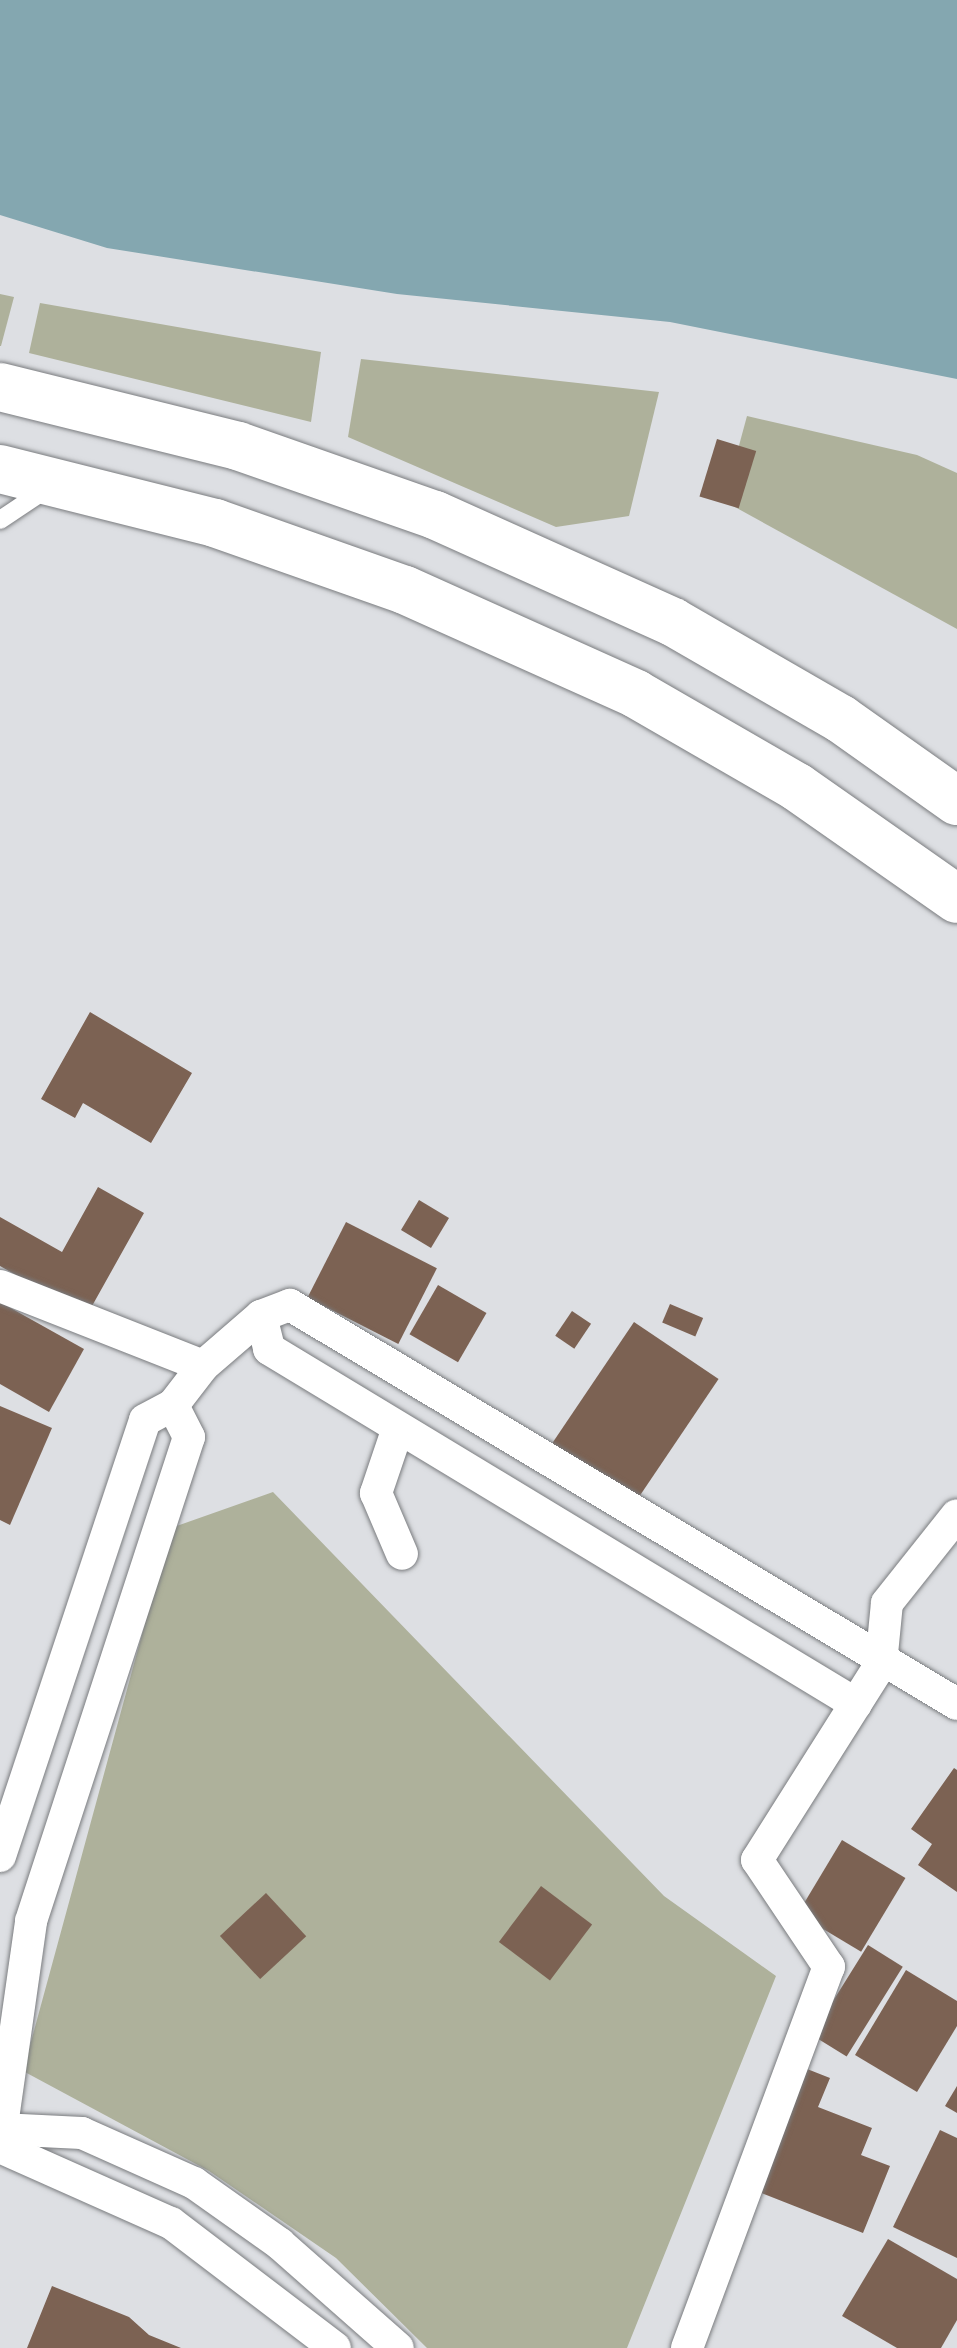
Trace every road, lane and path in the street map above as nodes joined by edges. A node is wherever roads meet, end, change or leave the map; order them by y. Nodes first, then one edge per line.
1 (0, 386) edge
2 (0, 469) edge
3 (55, 483) junction
4 (0, 520) edge
5 (957, 802) edge
6 (957, 899) edge
7 (0, 1286) edge
8 (261, 1316) junction
9 (203, 1366) junction
10 (174, 1405) junction
11 (398, 1428) junction
12 (957, 1515) edge
13 (402, 1554) dead end
14 (887, 1603) junction
15 (823, 1628) junction
16 (882, 1664) junction
17 (856, 1704) junction
18 (957, 1704) edge
19 (0, 1856) edge
20 (0, 2136) edge
21 (335, 2348) edge
22 (398, 2348) edge
23 (687, 2348) edge

1 - 5 street
2 - 3 street
3 - 4 lane
3 - 6 street
7 - 9 street
8 - 9 street
8 - 11 street
8 - 15 street
9 - 10 street
10 - 19 street
10 - 20 street
11 - 13 street
11 - 17 street
12 - 14 street
14 - 15 street
14 - 16 street
15 - 16 street
16 - 17 street
16 - 18 street
17 - 23 street
20 - 21 street
20 - 22 street

